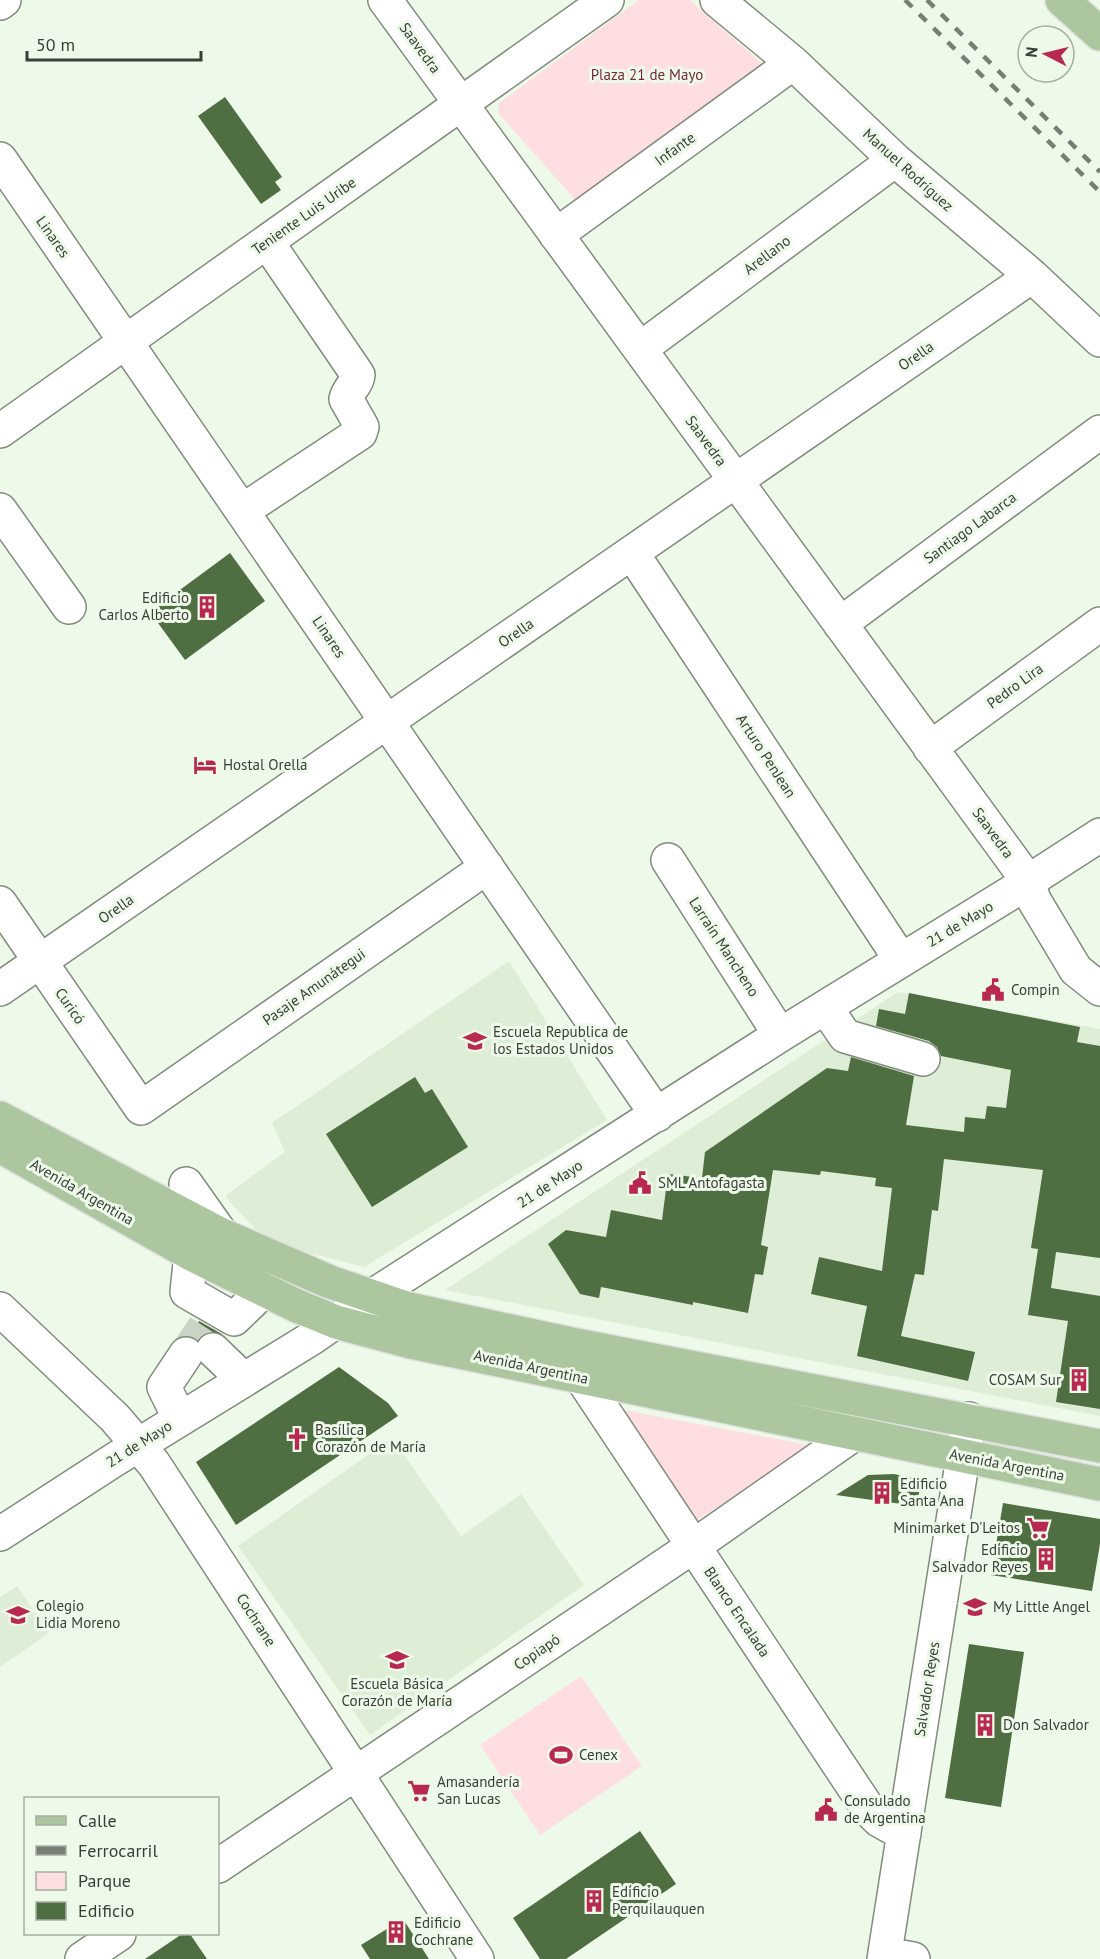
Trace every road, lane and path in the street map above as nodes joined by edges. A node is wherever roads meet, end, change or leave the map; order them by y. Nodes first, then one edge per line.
1 (4, 0) edge
2 (385, 0) edge
3 (607, 0) edge
4 (717, 0) edge
5 (1062, 0) edge
6 (0, 3) edge
7 (1100, 34) edge
8 (793, 63) junction
9 (461, 104) junction
10 (0, 159) edge
11 (895, 160) junction
12 (556, 235) junction
13 (267, 242) junction
14 (1032, 276) junction
15 (1100, 340) edge
16 (126, 342) junction
17 (640, 349) junction
18 (0, 431) edge
19 (1100, 432) edge
20 (736, 481) junction
21 (0, 510) edge
22 (242, 511) junction
23 (632, 553) junction
24 (69, 607) dead end
25 (840, 624) junction
26 (1100, 624) edge
27 (387, 722) junction
28 (930, 747) junction
29 (1100, 835) edge
30 (668, 860) dead end
31 (487, 867) junction
32 (1028, 881) junction
33 (0, 903) edge
34 (901, 960) junction
35 (39, 962) junction
36 (0, 989) edge
37 (1100, 989) edge
38 (826, 1008) junction
39 (780, 1035) junction
40 (923, 1059) dead end
41 (141, 1108) joint
42 (657, 1115) junction
43 (1, 1141) edge
44 (186, 1184) dead end
45 (222, 1235) junction
46 (192, 1254) junction
47 (264, 1290) junction
48 (371, 1297) junction
49 (0, 1309) edge
50 (336, 1322) junction
51 (581, 1377) junction
52 (244, 1380) junction
53 (180, 1419) junction
54 (969, 1419) junction
55 (854, 1434) junction
56 (138, 1445) junction
57 (1100, 1446) edge
58 (964, 1457) junction
59 (1100, 1484) edge
60 (0, 1534) edge
61 (693, 1546) junction
62 (357, 1773) junction
63 (904, 1834) junction
64 (219, 1865) edge
65 (118, 1935) edge
66 (894, 1958) edge
67 (82, 1959) edge
68 (477, 1959) edge

1 - 6 street
2 - 9 street, Saavedra
3 - 9 street, Teniente Luis Uribe
4 - 8 street, Manuel Rodríguez
5 - 7 main road
8 - 11 street, Manuel Rodríguez
8 - 12 street, Infante
9 - 12 street, Saavedra
9 - 13 street, Teniente Luis Uribe
10 - 16 street, Linares
11 - 14 street, Manuel Rodríguez
11 - 17 street, Arellano
12 - 17 street, Saavedra
13 - 16 street, Teniente Luis Uribe
13 - 22 street
14 - 15 street, Manuel Rodríguez
14 - 20 street, Orella
16 - 18 street, Teniente Luis Uribe
16 - 22 street, Linares
17 - 20 street, Saavedra
19 - 25 street, Santiago Labarca
20 - 23 street, Orella
20 - 25 street, Saavedra
21 - 24 street
22 - 27 street, Linares
23 - 27 street, Orella
23 - 34 street, Arturo PenJean
25 - 28 street, Saavedra
26 - 28 street, Pedro Lira
27 - 31 street, Linares
27 - 35 street, Orella
28 - 32 street, Saavedra
29 - 32 street, 21 de Mayo
30 - 39 street, Larraín Mancheno
31 - 41 street, Pasaje Amunátegui
31 - 42 street, Linares
32 - 34 street, 21 de Mayo
32 - 37 street, Saavedra
33 - 35 street, Curicó
34 - 38 street, 21 de Mayo
35 - 36 street, Orella
35 - 41 street, Curicó
38 - 39 street, 21 de Mayo
38 - 40 street
39 - 42 street, 21 de Mayo
42 - 48 street, 21 de Mayo
43 - 45 main road, Avenida Argentina
43 - 46 main road, Avenida Argentina
44 - 45 street
45 - 48 main road, Avenida Argentina
46 - 47 main road, Avenida Argentina
46 - 47 street
47 - 50 main road, Avenida Argentina
48 - 50 street, 21 de Mayo
48 - 54 main road, Avenida Argentina
49 - 56 street, Cochrane
50 - 51 main road, Avenida Argentina
50 - 52 street, 21 de Mayo
51 - 55 main road, Avenida Argentina
51 - 61 street, Blanco Encalada
52 - 53 street, 21 de Mayo
52 - 53 street
53 - 56 street, 21 de Mayo
54 - 57 main road, Avenida Argentina
54 - 58 street, Salvador Reyes
55 - 58 main road, Avenida Argentina
55 - 61 street, Copiapó
56 - 60 street, 21 de Mayo
56 - 62 street, Cochrane
58 - 59 main road, Avenida Argentina
58 - 63 street, Salvador Reyes
61 - 62 street, Copiapó
61 - 63 street, Blanco Encalada
62 - 64 street, Copiapó
62 - 68 street, Cochrane
63 - 66 street, Salvador Reyes
65 - 67 street

